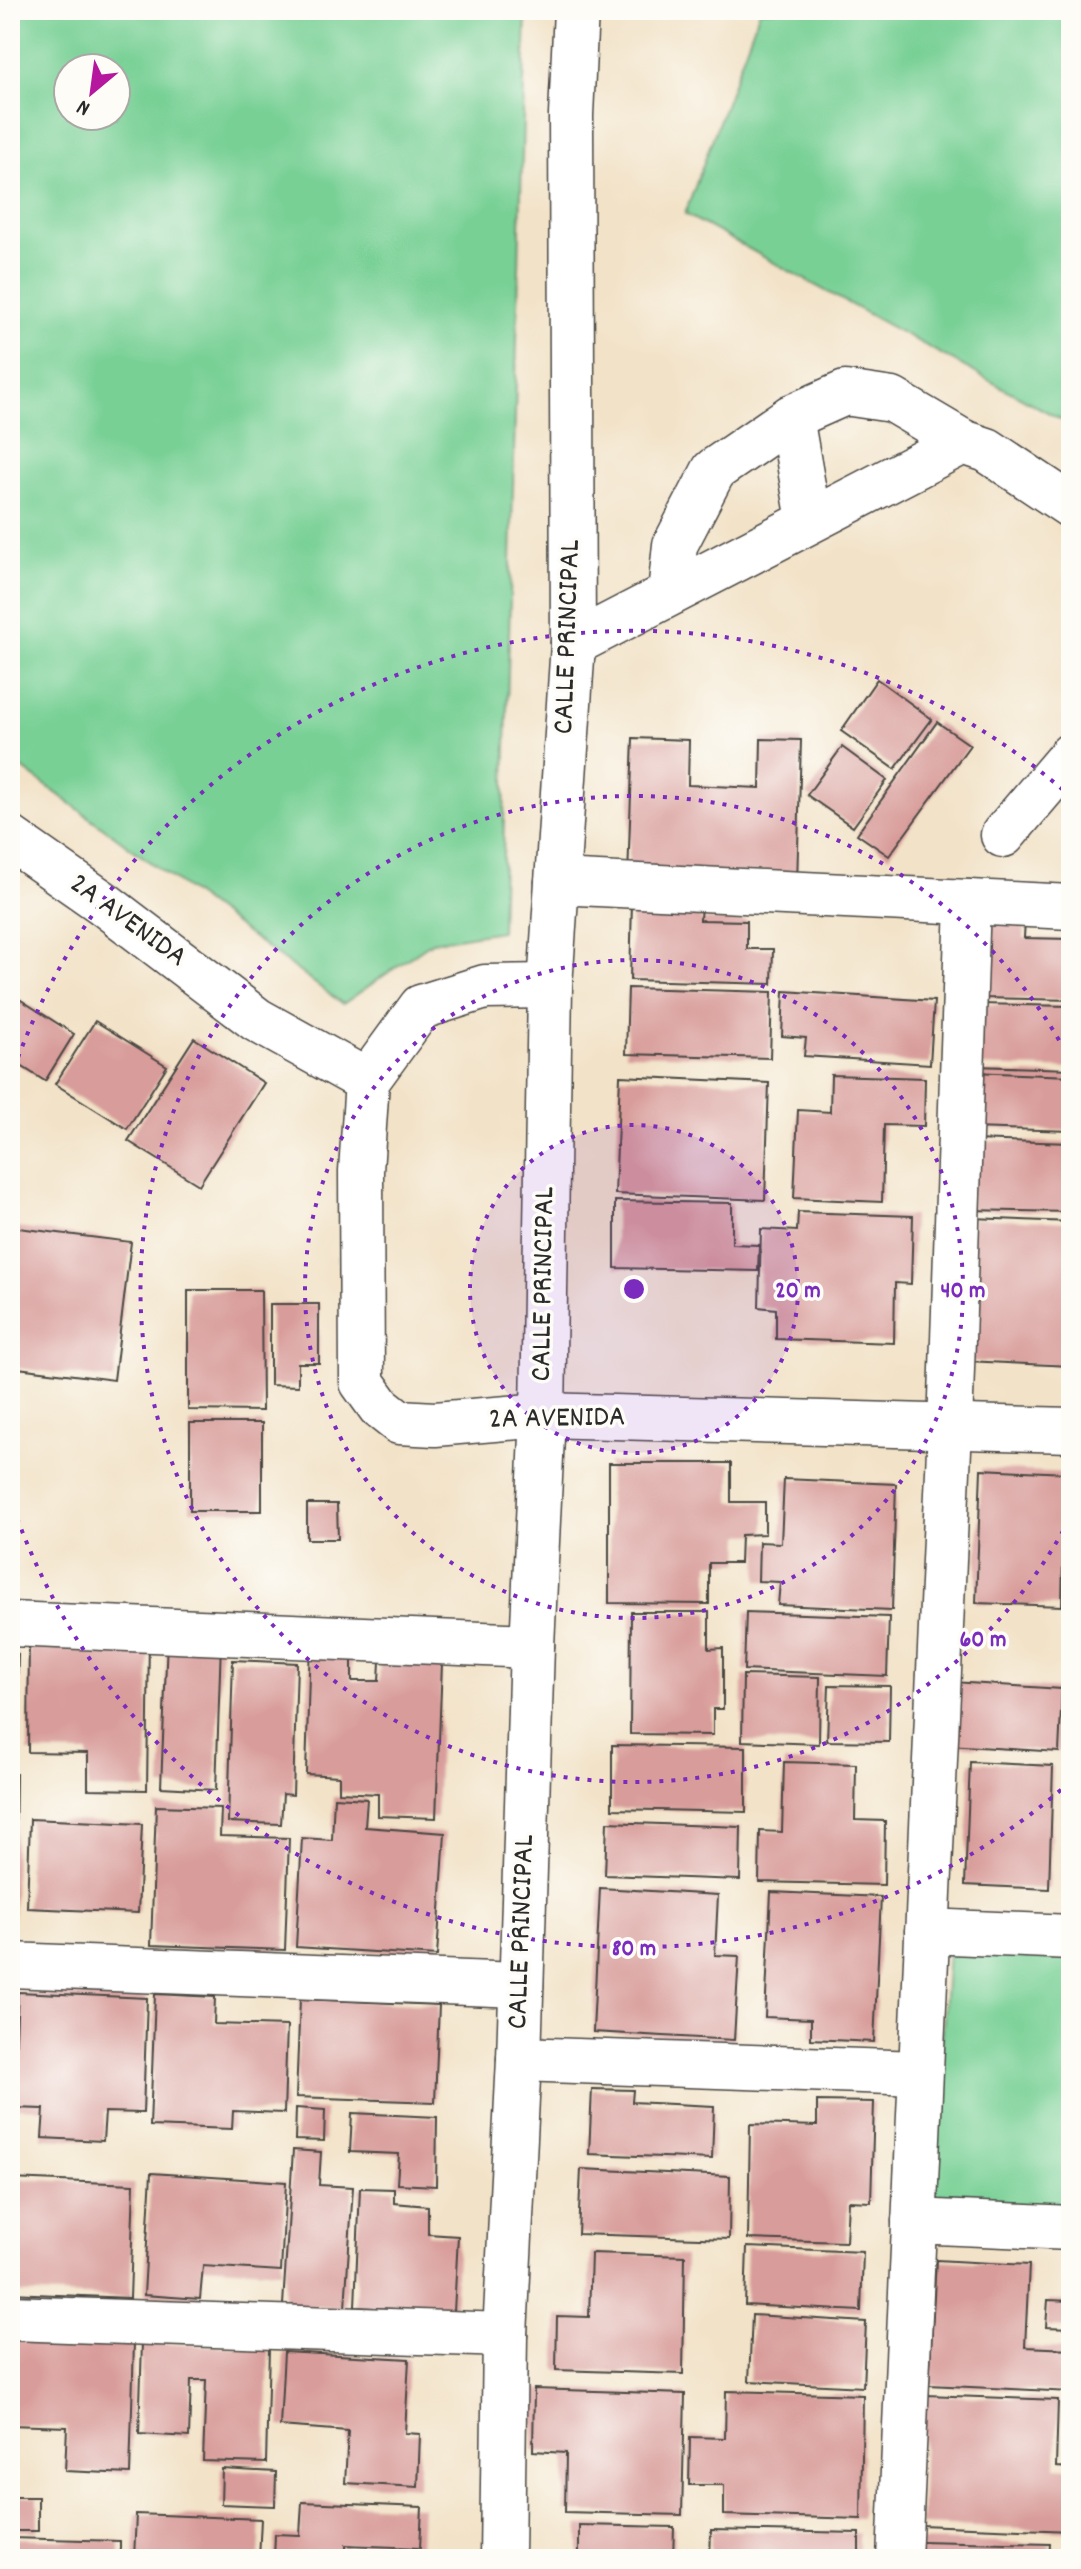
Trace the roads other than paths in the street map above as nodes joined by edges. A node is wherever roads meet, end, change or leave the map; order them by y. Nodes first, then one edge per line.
1 (576, 10) edge
2 (791, 417) junction
3 (963, 442) junction
4 (1071, 506) edge
5 (809, 520) junction
6 (670, 593) junction
7 (573, 644) junction
8 (1071, 755) edge
9 (1003, 835) dead end
10 (10, 838) edge
11 (557, 882) junction
12 (968, 902) junction
13 (1071, 907) edge
14 (550, 986) junction
15 (367, 1081) junction
16 (543, 1415) junction
17 (950, 1427) junction
18 (1071, 1430) edge
19 (10, 1624) edge
20 (532, 1646) junction
21 (927, 1931) junction
22 (1071, 1937) edge
23 (10, 1965) edge
24 (521, 1985) junction
25 (519, 2059) junction
26 (920, 2073) junction
27 (914, 2221) junction
28 (1071, 2228) edge
29 (10, 2318) edge
30 (505, 2335) junction
31 (502, 2559) edge
32 (899, 2559) edge

1 - 7 street, CALLE PRINCIPAL
2 - 3 street
2 - 5 street
2 - 6 street
3 - 4 street
3 - 5 street
5 - 6 street
6 - 7 street
7 - 11 street, CALLE PRINCIPAL
8 - 9 street
10 - 15 street, 2A AVENIDA
11 - 12 street
11 - 14 street, CALLE PRINCIPAL
12 - 13 street
12 - 17 street
14 - 15 street
14 - 16 street, CALLE PRINCIPAL
15 - 16 street, 2A AVENIDA
16 - 17 street, 2A AVENIDA
16 - 20 street, CALLE PRINCIPAL
17 - 18 street, 2A AVENIDA
17 - 21 street
19 - 20 street
20 - 24 street, CALLE PRINCIPAL
21 - 22 street
21 - 26 street
23 - 24 street
24 - 25 street, CALLE PRINCIPAL
25 - 26 street
25 - 30 street, CALLE PRINCIPAL
26 - 27 street
27 - 28 street
27 - 32 street
29 - 30 street
30 - 31 street, CALLE PRINCIPAL

